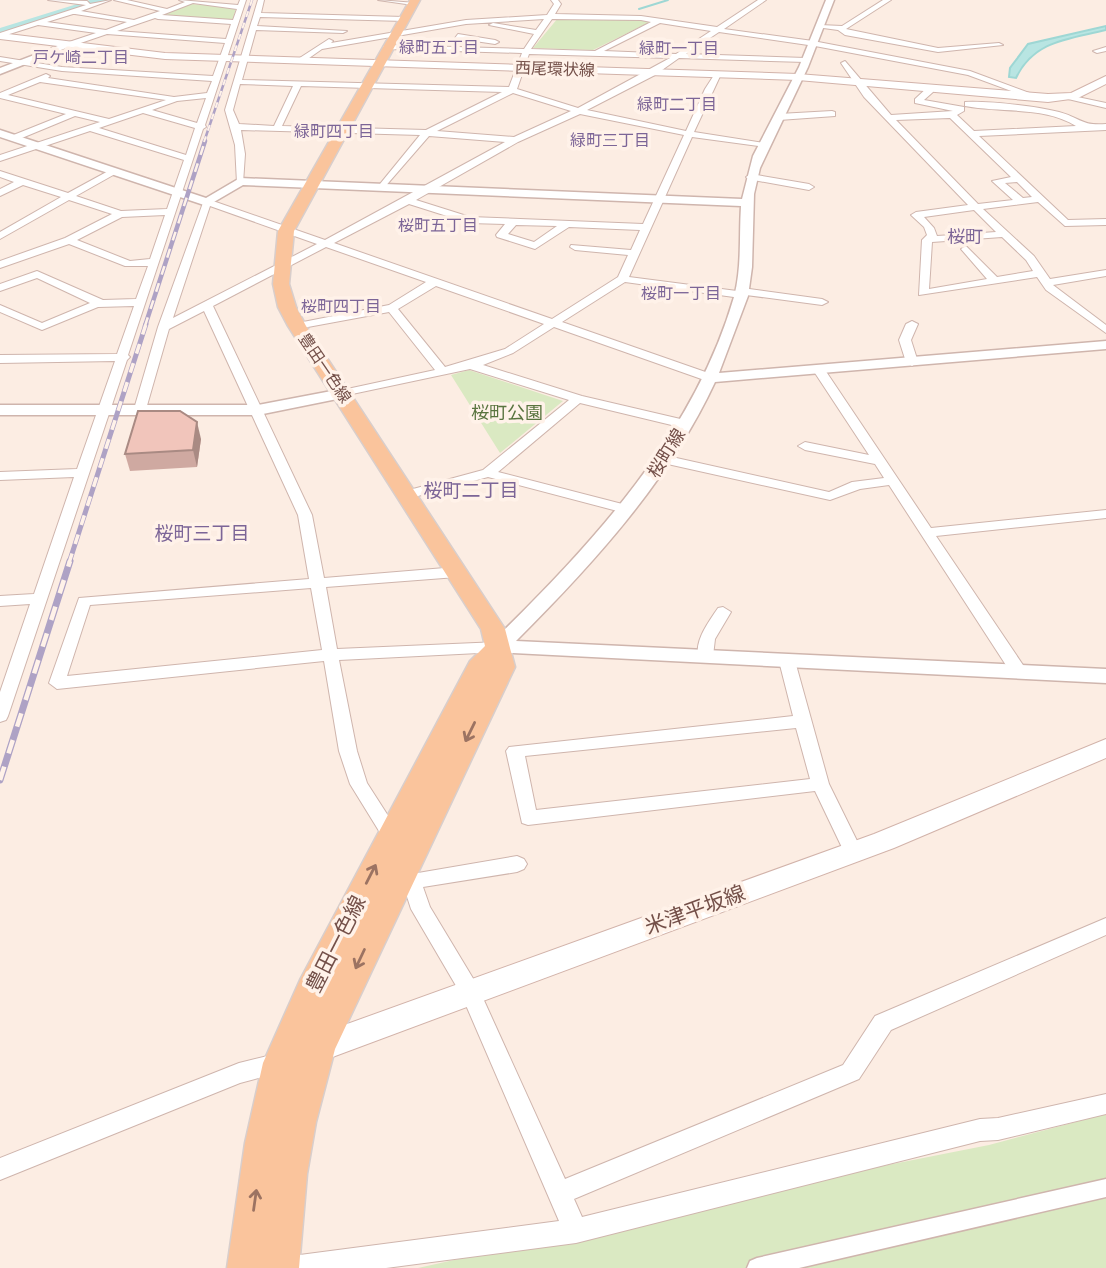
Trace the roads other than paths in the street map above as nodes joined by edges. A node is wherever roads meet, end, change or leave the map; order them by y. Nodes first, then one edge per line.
1 (51, 0) edge
2 (98, 0) edge
3 (108, 0) edge
4 (117, 0) edge
5 (261, 0) edge
6 (382, 0) edge
7 (554, 0) edge
8 (763, 0) edge
9 (830, 0) edge
10 (888, 0) edge
11 (186, 1) edge
12 (83, 2) edge
13 (414, 2) edge
14 (242, 3) edge
15 (168, 10) junction
16 (75, 12) junction
17 (257, 15) junction
18 (551, 16) junction
19 (149, 17) junction
20 (353, 17) junction
21 (404, 19) junction
22 (135, 21) junction
23 (658, 21) junction
24 (237, 22) junction
25 (470, 22) junction
26 (38, 23) junction
27 (820, 27) junction
28 (252, 28) junction
29 (841, 29) junction
30 (718, 30) junction
31 (343, 31) junction
32 (105, 32) junction
33 (539, 33) junction
34 (0, 34) edge
35 (458, 36) junction
36 (230, 41) junction
37 (390, 41) junction
38 (813, 43) junction
39 (66, 46) junction
40 (999, 46) dead end
41 (321, 47) junction
42 (451, 49) junction
43 (527, 49) junction
44 (596, 52) junction
45 (680, 56) junction
46 (0, 58) edge
47 (225, 59) junction
48 (246, 60) junction
49 (806, 60) junction
50 (299, 61) junction
51 (23, 62) junction
52 (845, 63) dead end
53 (981, 63) dead end
54 (377, 64) junction
55 (522, 68) junction
56 (62, 69) junction
57 (0, 71) edge
58 (968, 72) junction
59 (652, 73) junction
60 (719, 75) junction
61 (798, 77) junction
62 (38, 79) junction
63 (217, 79) junction
64 (1106, 79) edge
65 (239, 82) junction
66 (856, 82) junction
67 (298, 84) junction
68 (365, 86) junction
69 (929, 88) junction
70 (512, 90) junction
71 (983, 93) junction
72 (211, 95) junction
73 (0, 96) edge
74 (1071, 97) junction
75 (1039, 98) junction
76 (176, 99) junction
77 (968, 104) junction
78 (1106, 106) edge
79 (143, 110) junction
80 (579, 111) junction
81 (956, 112) junction
82 (75, 113) junction
83 (832, 114) dead end
84 (779, 117) junction
85 (888, 118) junction
86 (108, 121) junction
87 (89, 127) junction
88 (202, 127) junction
89 (237, 127) junction
90 (1106, 127) edge
91 (278, 128) junction
92 (1086, 128) junction
93 (341, 130) junction
94 (427, 133) junction
95 (0, 134) edge
96 (689, 134) junction
97 (973, 134) junction
98 (14, 138) junction
99 (515, 140) junction
100 (766, 144) junction
101 (35, 145) junction
102 (0, 158) edge
103 (190, 159) junction
104 (112, 172) junction
105 (0, 174) edge
106 (751, 177) junction
107 (1019, 179) junction
108 (240, 181) junction
109 (21, 182) junction
110 (311, 184) junction
111 (383, 186) junction
112 (809, 187) dead end
113 (429, 188) junction
114 (0, 193) edge
115 (177, 193) junction
116 (68, 198) junction
117 (1040, 198) junction
118 (659, 199) junction
119 (408, 201) junction
120 (1020, 201) junction
121 (207, 202) junction
122 (974, 207) junction
123 (748, 208) junction
124 (170, 212) junction
125 (120, 214) junction
126 (513, 222) junction
127 (1106, 222) edge
128 (567, 224) junction
129 (646, 227) junction
130 (286, 231) junction
131 (1006, 234) junction
132 (0, 236) edge
133 (932, 239) junction
134 (69, 240) junction
135 (324, 244) junction
136 (575, 247) dead end
137 (966, 249) dead end
138 (0, 253) edge
139 (635, 253) junction
140 (13, 261) junction
141 (153, 262) junction
142 (0, 265) edge
143 (281, 268) junction
144 (1106, 273) edge
145 (37, 274) junction
146 (1044, 278) junction
147 (623, 279) junction
148 (995, 281) junction
149 (434, 282) junction
150 (0, 288) edge
151 (741, 293) junction
152 (141, 302) junction
153 (822, 302) dead end
154 (102, 304) junction
155 (207, 304) junction
156 (0, 308) edge
157 (392, 308) junction
158 (552, 323) junction
159 (912, 324) dead end
160 (297, 326) junction
161 (164, 327) junction
162 (1106, 330) edge
163 (1106, 345) edge
164 (124, 357) junction
165 (0, 359) edge
166 (912, 362) junction
167 (471, 365) junction
168 (819, 370) junction
169 (442, 372) junction
170 (710, 378) junction
171 (342, 394) junction
172 (578, 399) junction
173 (140, 409) junction
174 (0, 410) edge
175 (106, 410) junction
176 (258, 410) junction
177 (684, 424) junction
178 (805, 446) dead end
179 (663, 459) junction
180 (879, 461) junction
181 (84, 473) junction
182 (488, 473) junction
183 (0, 476) edge
184 (892, 481) junction
185 (407, 495) junction
186 (625, 509) junction
187 (1106, 514) edge
188 (927, 533) junction
189 (457, 572) junction
190 (318, 584) junction
191 (41, 598) junction
192 (0, 601) edge
193 (723, 612) dead end
194 (499, 647) junction
195 (330, 654) junction
196 (705, 656) junction
197 (787, 661) junction
198 (1019, 672) junction
199 (1106, 676) edge
200 (6, 685) edge
201 (0, 716) edge
202 (804, 721) junction
203 (1106, 748) edge
204 (820, 784) junction
205 (392, 833) junction
206 (854, 853) junction
207 (517, 864) dead end
208 (410, 872) junction
209 (1106, 926) edge
210 (470, 991) junction
211 (318, 1048) junction
212 (280, 1062) junction
213 (1106, 1104) edge
214 (0, 1169) edge
215 (1106, 1188) edge
216 (559, 1193) junction
217 (576, 1231) junction
218 (246, 1268) edge
219 (280, 1268) edge
220 (292, 1268) edge
221 (757, 1268) edge

1 - 12 street
2 - 12 street
3 - 16 street
4 - 15 street
5 - 17 street
6 - 13 street
7 - 18 street
8 - 30 street
9 - 27 street, 桜町線
10 - 29 street
11 - 14 street
11 - 15 street
12 - 34 street
13 - 21 main road, 豊田一色線
14 - 24 street
15 - 19 street
16 - 22 street
16 - 26 street
17 - 20 street
17 - 28 street
18 - 23 street
18 - 25 street
18 - 33 street
19 - 22 street
19 - 24 street
20 - 21 street
20 - 31 street
21 - 37 main road, 豊田一色線
22 - 32 street
23 - 30 street
23 - 44 street
24 - 36 street
25 - 33 street
25 - 35 street
25 - 37 street
26 - 32 street
26 - 34 street
27 - 29 street
27 - 38 street, 桜町線
28 - 31 street
28 - 48 street
29 - 40 street
30 - 38 street
30 - 45 street
31 - 41 street
32 - 36 street
32 - 39 street
33 - 43 street
34 - 39 main road, 西尾環状線
35 - 42 street
35 - 43 street
36 - 47 street
37 - 41 street
37 - 42 street
37 - 54 main road, 豊田一色線
38 - 49 street, 桜町線
38 - 58 street
39 - 47 main road, 西尾環状線
39 - 51 street
41 - 50 street
42 - 43 street
43 - 44 street
43 - 55 street
44 - 45 street
45 - 49 street
45 - 59 street
46 - 51 street
47 - 48 main road, 西尾環状線
47 - 63 street
48 - 50 main road, 西尾環状線
48 - 65 street
49 - 61 street, 桜町線
50 - 54 main road, 西尾環状線
51 - 56 street
51 - 57 street
52 - 66 street
53 - 58 street
54 - 55 main road, 西尾環状線
54 - 68 main road, 豊田一色線
55 - 59 main road, 西尾環状線
55 - 70 street
56 - 62 street
56 - 63 street
58 - 75 street
59 - 60 main road, 西尾環状線
59 - 80 street
60 - 61 main road, 西尾環状線
60 - 96 street
61 - 66 main road, 西尾環状線
61 - 84 street, 桜町線
62 - 73 street
62 - 76 street
63 - 72 street
64 - 74 main road, 西尾環状線
65 - 67 street
65 - 89 street
66 - 69 main road, 西尾環状線
66 - 85 street
67 - 68 street
67 - 91 street
68 - 70 street
68 - 93 main road, 豊田一色線
69 - 71 main road, 西尾環状線
69 - 81 street
70 - 80 street
70 - 94 street
71 - 75 main road, 西尾環状線
71 - 77 street
72 - 76 street
72 - 88 street
73 - 82 street
74 - 75 main road, 西尾環状線
74 - 78 street
76 - 79 street
77 - 81 street
77 - 92 street
79 - 86 street
79 - 88 street
80 - 96 street
80 - 99 street
81 - 85 street
81 - 97 street
82 - 86 street
82 - 98 street
83 - 84 street
84 - 100 street, 桜町線
85 - 122 street
86 - 87 street
87 - 101 street
87 - 103 street
88 - 103 street
89 - 91 street
89 - 108 street
90 - 92 street
91 - 93 street
92 - 97 street
93 - 94 street
93 - 110 main road, 豊田一色線
94 - 99 street
94 - 111 street
95 - 98 street
96 - 100 street
96 - 118 street
97 - 107 street
98 - 101 street
99 - 113 street
100 - 106 street, 桜町線
101 - 102 street
101 - 104 street
103 - 115 street
104 - 115 street
104 - 116 street
105 - 109 street
106 - 112 street
106 - 123 street, 桜町線
107 - 117 street
107 - 120 street
108 - 110 street
108 - 121 street
109 - 114 street
109 - 116 street
110 - 111 street
110 - 130 main road, 豊田一色線
111 - 113 street
113 - 118 street
113 - 119 street
115 - 121 street
115 - 124 street
116 - 125 street
116 - 132 street
117 - 120 street
117 - 127 street
118 - 123 street
118 - 129 street
119 - 126 street
119 - 135 street
120 - 122 street
121 - 130 street
121 - 161 street
122 - 131 street
122 - 133 street
123 - 151 street, 桜町線
124 - 125 street
124 - 141 street
125 - 134 street
126 - 128 street
126 - 128 street
128 - 129 street
129 - 139 street
130 - 135 street
130 - 143 main road, 豊田一色線
131 - 133 street
131 - 146 street
133 - 148 street
134 - 140 street
134 - 141 street
135 - 143 street
135 - 149 street
136 - 139 street
137 - 148 street
138 - 140 street
139 - 147 street
140 - 142 street
140 - 145 street
141 - 152 street
143 - 155 street
143 - 160 main road, 豊田一色線
144 - 146 street
145 - 150 street
145 - 154 street
146 - 148 street
146 - 162 street
147 - 151 street
147 - 158 street
149 - 157 street
149 - 158 street
151 - 153 street
151 - 170 street, 桜町線
152 - 154 street
152 - 164 street
154 - 156 street
155 - 161 street
155 - 176 street
157 - 160 street
157 - 169 street
158 - 167 street
158 - 170 street
159 - 166 street
160 - 171 main road, 豊田一色線
161 - 173 street
163 - 166 street
164 - 165 street
164 - 175 street
166 - 168 street
167 - 169 street
167 - 172 street
168 - 170 street
168 - 180 street
169 - 171 street
170 - 177 street, 桜町線
171 - 176 street
171 - 185 main road, 豊田一色線
172 - 177 street
172 - 182 street
173 - 175 street
173 - 176 street
174 - 175 street
175 - 181 street
176 - 190 street
177 - 179 street, 桜町線
178 - 180 street
179 - 184 street
179 - 186 street, 桜町線
180 - 184 street
181 - 183 street
181 - 191 street
182 - 185 street
182 - 186 street
184 - 188 street
185 - 189 main road, 豊田一色線
186 - 194 street, 桜町線
187 - 188 street
188 - 198 street
189 - 190 street
189 - 194 main road, 豊田一色線
190 - 195 street
190 - 195 street
191 - 192 street
191 - 200 street
193 - 196 street
194 - 195 street
194 - 196 street
194 - 205 main road, 豊田一色線
194 -> 208 main road, 豊田一色線
195 - 205 street
196 - 197 street
197 - 198 street
197 - 202 street
198 - 199 street
200 - 201 street
202 - 204 street
202 - 204 street
203 - 206 main road, 米津平坂線
204 - 206 street
205 - 208 street
212 -> 205 main road, 豊田一色線
206 - 210 main road, 米津平坂線
207 - 208 street
208 - 210 street
208 -> 211 main road, 豊田一色線
209 - 216 street
210 - 211 main road, 米津平坂線
210 - 216 street
211 - 212 main road, 米津平坂線
211 - 219 main road, 豊田一色線
212 - 214 street
218 -> 212 main road, 豊田一色線
213 - 217 street
215 - 221 street
216 - 217 street
217 - 220 street

